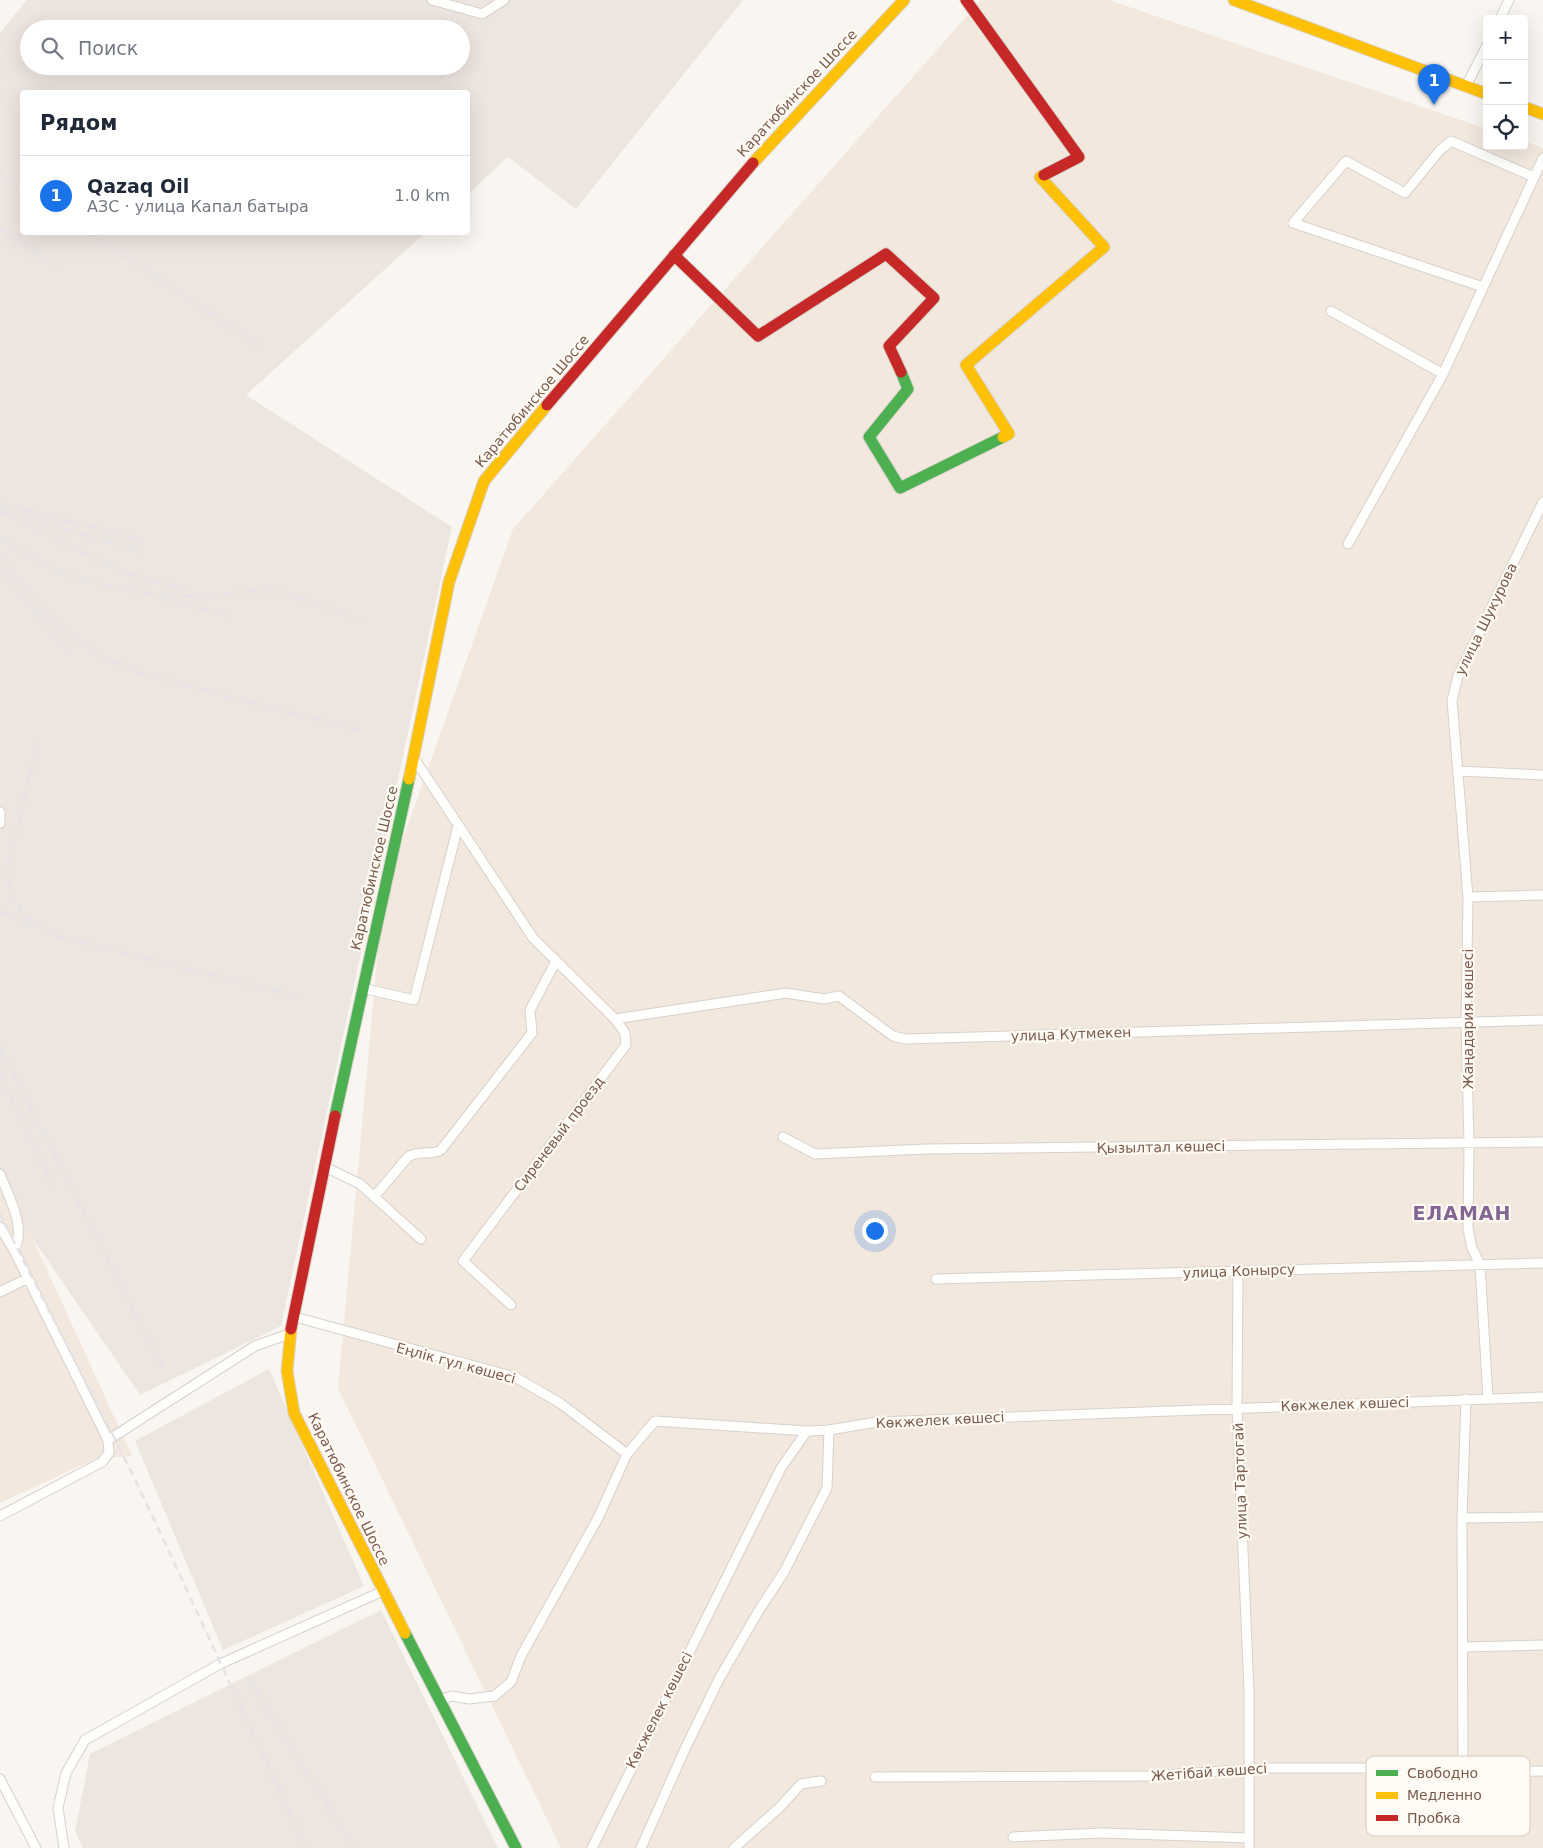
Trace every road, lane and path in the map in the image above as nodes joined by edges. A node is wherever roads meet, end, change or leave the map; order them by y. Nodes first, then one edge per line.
1 (432, 0) edge
2 (504, 0) edge
3 (904, 0) edge
4 (966, 0) edge
5 (1234, 0) edge
6 (1509, 0) edge
7 (1502, 15) edge
8 (1483, 53) edge
9 (1466, 86) junction
10 (1483, 92) edge
11 (1528, 108) edge
12 (1543, 114) edge
13 (1543, 158) edge
14 (1534, 177) junction
15 (674, 255) junction
16 (1483, 287) junction
17 (1331, 311) dead end
18 (1443, 374) junction
19 (1543, 502) edge
20 (1348, 544) dead end
21 (414, 758) junction
22 (1459, 772) junction
23 (1543, 775) edge
24 (0, 812) edge
25 (0, 823) edge
26 (458, 826) junction
27 (1543, 895) edge
28 (1468, 897) junction
29 (556, 961) junction
30 (362, 988) junction
31 (615, 1019) junction
32 (1543, 1020) edge
33 (1466, 1023) junction
34 (783, 1137) dead end
35 (1543, 1142) edge
36 (1469, 1144) junction
37 (325, 1167) junction
38 (0, 1174) edge
39 (374, 1196) junction
40 (0, 1227) edge
41 (421, 1239) dead end
42 (14, 1250) junction
43 (1543, 1263) edge
44 (1480, 1264) junction
45 (1238, 1271) junction
46 (28, 1278) junction
47 (936, 1279) dead end
48 (0, 1292) edge
49 (511, 1305) dead end
50 (295, 1317) junction
51 (289, 1334) junction
52 (1543, 1397) edge
53 (1488, 1398) junction
54 (1466, 1399) junction
55 (1237, 1408) junction
56 (828, 1430) junction
57 (807, 1431) junction
58 (108, 1440) junction
59 (627, 1454) junction
60 (0, 1516) edge
61 (1543, 1517) edge
62 (1462, 1518) junction
63 (382, 1591) junction
64 (1543, 1645) edge
65 (1464, 1647) junction
66 (439, 1700) junction
67 (1463, 1756) edge
68 (1366, 1768) edge
69 (1248, 1771) junction
70 (1530, 1771) edge
71 (1543, 1771) edge
72 (875, 1777) dead end
73 (0, 1779) edge
74 (821, 1781) dead end
75 (1013, 1837) dead end
76 (1249, 1838) junction
77 (36, 1848) edge
78 (64, 1848) edge
79 (516, 1848) edge
80 (592, 1848) edge
81 (640, 1848) edge
82 (734, 1848) edge
83 (1250, 1848) edge

1 - 2 street
3 - 15 street, Каратюбинское Шоссе
4 - 15 street
5 - 9 street
6 - 7 street
8 - 9 street
9 - 10 street
11 - 12 street
13 - 14 street
14 - 16 street
14 - 16 street
15 - 21 street, Каратюбинское Шоссе
16 - 18 street
17 - 18 street
18 - 20 street
19 - 22 street, улица Шукурова
21 - 26 street, Сиреневый проезд
21 - 30 street, Каратюбинское Шоссе
22 - 23 street
22 - 28 street, Жаңадария көшесі
24 - 25 street
26 - 29 street, Сиреневый проезд
26 - 30 street
27 - 28 street
28 - 33 street, Жаңадария көшесі
29 - 31 street, Сиреневый проезд
29 - 39 street
30 - 37 street, Каратюбинское Шоссе
31 - 33 street, улица Кутмекен
31 - 49 street, Сиреневый проезд
32 - 33 street, улица Кутмекен
33 - 36 street, Жаңадария көшесі
34 - 36 street, Қызылтал көшесі
35 - 36 street, Қызылтал көшесі
36 - 44 street, Жаңадария көшесі
37 - 39 street
37 - 50 street, Каратюбинское Шоссе
38 - 42 street
39 - 41 street
40 - 42 street
42 - 46 street
43 - 44 street, улица Конырсу
44 - 45 street, улица Конырсу
44 - 53 street, Жаңадария көшесі
45 - 47 street, улица Конырсу
45 - 55 street, улица Тартогай
46 - 48 street
46 - 58 street
50 - 51 street, Каратюбинское Шоссе
50 - 59 street, Еңлік гүл көшесі
51 - 58 street
51 - 63 street, Каратюбинское Шоссе
52 - 53 street, Көкжелек көшесі
53 - 54 street, Көкжелек көшесі
54 - 55 street, Көкжелек көшесі
54 - 62 street
55 - 56 street, Көкжелек көшесі
55 - 69 street, улица Тартогай
56 - 57 street, Көкжелек көшесі
56 - 81 street
57 - 59 street
57 - 80 street, Көкжелек көшесі
58 - 60 street
59 - 66 street
61 - 62 street
62 - 65 street
63 - 66 street, Каратюбинское Шоссе
63 - 78 street
64 - 65 street
65 - 67 street
66 - 79 street, Каратюбинское Шоссе
68 - 69 street, Жетібай көшесі
69 - 72 street, Жетібай көшесі
69 - 76 street, улица Тартогай
70 - 71 street, Жетібай көшесі
73 - 77 street
74 - 82 street
75 - 76 street
76 - 83 street, улица Тартогай

